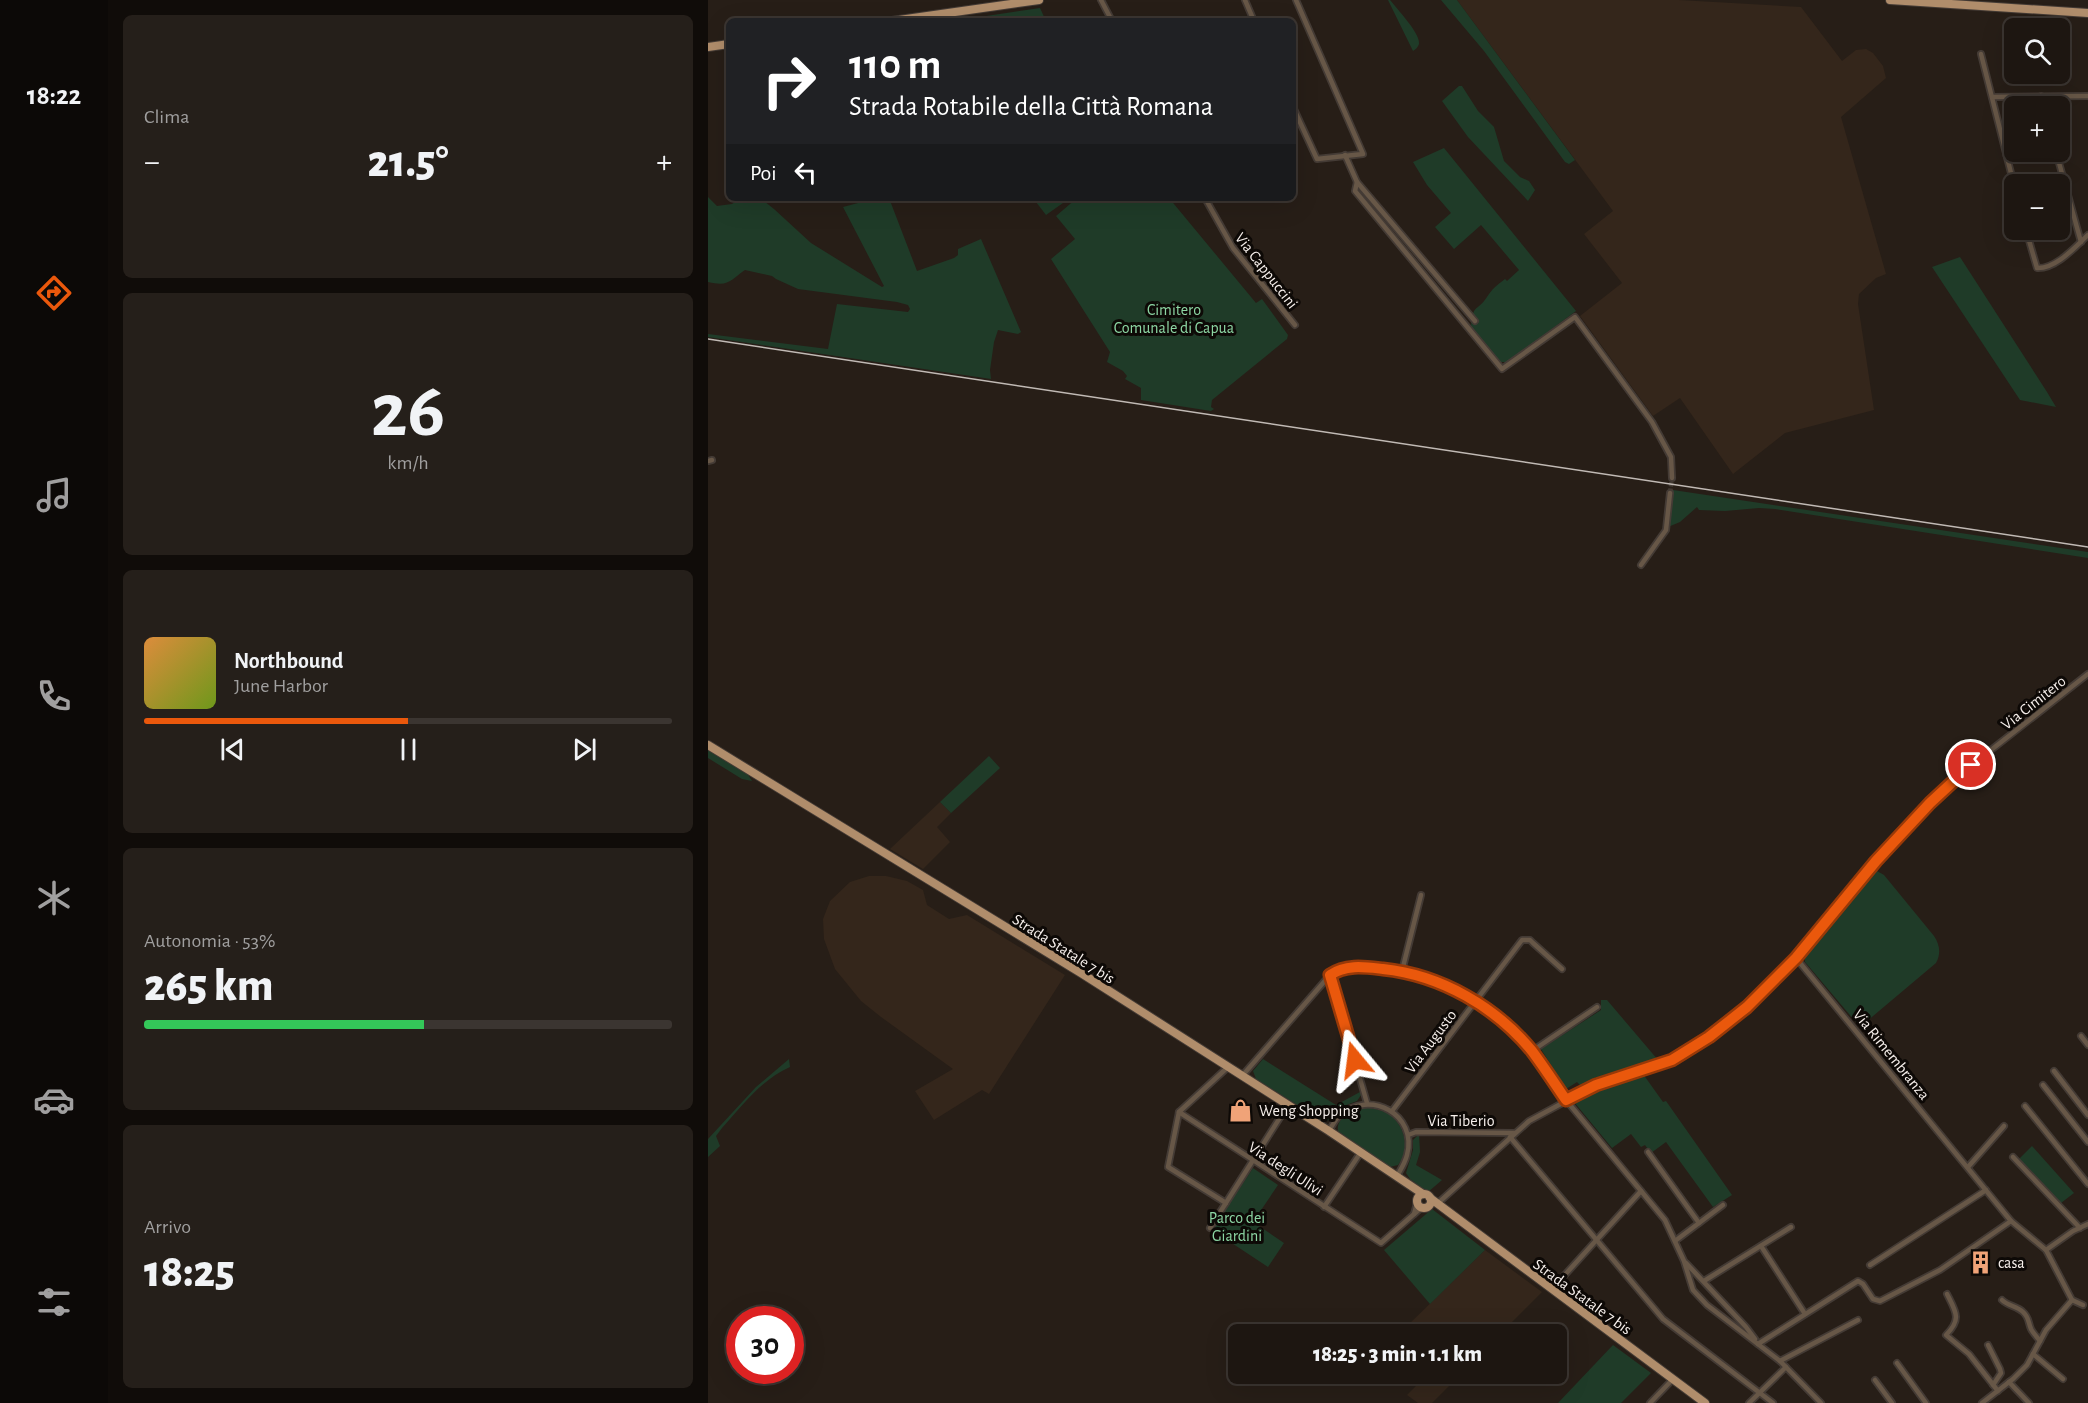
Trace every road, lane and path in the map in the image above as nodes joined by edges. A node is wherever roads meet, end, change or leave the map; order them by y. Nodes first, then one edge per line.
1 (1039, 0) edge
2 (1101, 0) edge
3 (1245, 0) edge
4 (1296, 0) edge
5 (1890, 0) edge
6 (2088, 13) edge
7 (913, 18) edge
8 (1110, 18) edge
9 (1253, 18) edge
10 (726, 44) edge
11 (708, 47) edge
12 (1981, 54) dead end
13 (2070, 96) edge
14 (2088, 96) edge
15 (1992, 97) junction
16 (2004, 97) edge
17 (1296, 113) edge
18 (1345, 156) junction
19 (2059, 162) edge
20 (2011, 174) edge
21 (1357, 182) junction
22 (1207, 201) edge
23 (2088, 235) edge
24 (2029, 240) edge
25 (2081, 242) junction
26 (1475, 321) dead end
27 (1295, 325) dead end
28 (1672, 478) tunnel mouth
29 (1670, 493) tunnel mouth
30 (1641, 565) dead end
31 (2088, 674) edge
32 (708, 745) edge
33 (1421, 896) dead end
34 (1796, 958) junction
35 (1562, 969) dead end
36 (1402, 972) junction
37 (1330, 975) junction
38 (1475, 1001) junction
39 (1597, 1007) dead end
40 (2081, 1036) dead end
41 (2088, 1045) edge
42 (1532, 1051) junction
43 (1228, 1067) junction
44 (2054, 1071) dead end
45 (1242, 1076) junction
46 (2043, 1085) dead end
47 (1566, 1100) junction
48 (1367, 1103) junction
49 (1288, 1105) junction
50 (2025, 1107) dead end
51 (1392, 1111) junction
52 (1179, 1112) junction
53 (2088, 1115) edge
54 (2004, 1126) dead end
55 (1329, 1131) junction
56 (1408, 1135) junction
57 (1513, 1135) junction
58 (2088, 1142) edge
59 (1361, 1152) junction
60 (1648, 1152) dead end
61 (2013, 1157) dead end
62 (1254, 1161) junction
63 (1968, 1167) junction
64 (1400, 1178) junction
65 (2088, 1184) edge
66 (1986, 1190) junction
67 (1641, 1191) junction
68 (1423, 1202) junction
69 (1226, 1203) junction
70 (1437, 1204) junction
71 (1724, 1205) dead end
72 (1324, 1207) junction
73 (1445, 1210) junction
74 (2011, 1221) junction
75 (1699, 1223) junction
76 (2088, 1224) edge
77 (1791, 1227) dead end
78 (1210, 1228) dead end
79 (2080, 1228) junction
80 (1596, 1241) junction
81 (1675, 1241) junction
82 (1761, 1246) junction
83 (2046, 1250) junction
84 (1684, 1261) junction
85 (1870, 1265) dead end
86 (1704, 1281) junction
87 (1551, 1290) junction
88 (1947, 1294) dead end
89 (2002, 1300) dead end
90 (2072, 1300) junction
91 (2086, 1303) edge
92 (2088, 1312) edge
93 (1805, 1314) junction
94 (1858, 1320) dead end
95 (2040, 1341) junction
96 (1758, 1344) junction
97 (1988, 1345) dead end
98 (2033, 1354) junction
99 (1780, 1361) junction
100 (1897, 1363) dead end
101 (1786, 1367) junction
102 (1673, 1379) junction
103 (2063, 1379) dead end
104 (1875, 1380) dead end
105 (2009, 1382) junction
106 (1993, 1385) junction
107 (1998, 1391) junction
108 (1759, 1393) junction
109 (1650, 1403) edge
110 (1705, 1403) edge
111 (1749, 1403) edge
112 (1773, 1403) edge
113 (1821, 1403) edge
114 (1892, 1403) edge
115 (1926, 1403) edge
116 (1982, 1403) edge
117 (2028, 1403) edge

1 - 7 main road
2 - 8 street
3 - 9 street
4 - 18 street
5 - 6 main road
10 - 11 main road
12 - 15 street
13 - 14 street
15 - 16 street
15 - 20 street
17 - 18 street
18 - 21 street
19 - 25 street
21 - 26 street
21 - 28 street
22 - 27 street, Via Cappuccini
23 - 25 street
24 - 25 street
29 - 30 street
31 - 34 street, Via Cimitero
32 - 43 main road, Strada Statale 7 bis
33 - 36 street
34 - 47 street, Via Cimitero
34 - 63 street, Via Rimembranza
35 - 38 street, Via Augusto
36 - 37 street
36 - 38 street
37 - 45 street
37 - 48 street
38 - 42 street
38 - 51 street, Via Augusto
39 - 42 street
40 - 41 street
42 - 47 street
43 - 45 main road, Strada Statale 7 bis
43 - 52 street
44 - 53 street
45 - 49 main road, Strada Statale 7 bis
46 - 58 street
47 - 57 street, Via Cimitero
47 - 67 street
48 - 51 street
48 - 55 street
49 - 55 main road, Strada Statale 7 bis
49 - 62 street
50 - 65 street
51 - 56 street
52 - 62 street, Via degli Ulivi
52 - 69 street
54 - 63 street
55 - 59 main road, Strada Statale 7 bis
56 - 57 street, Via Tiberio
56 - 64 street
57 - 70 street, Via Cimitero
57 - 80 street
59 - 64 main road, Strada Statale 7 bis
59 - 72 street
60 - 75 street
61 - 79 street
62 - 69 street
62 - 72 street, Via degli Ulivi
63 - 66 street, Via Rimembranza
64 - 68 main road, Strada Statale 7 bis
66 - 74 street, Via Rimembranza
66 - 85 street
67 - 80 street
67 - 81 street
68 - 70 main road, Strada Statale 7 bis
68 - 72 street, Via degli Ulivi
68 - 73 main road
69 - 78 street
70 - 73 main road, Strada Statale 7 bis
71 - 75 street
73 - 87 main road, Strada Statale 7 bis
74 - 83 street, Via Rimembranza
74 - 93 street
75 - 81 street
76 - 79 street
77 - 82 street
79 - 83 street
80 - 87 street
80 - 108 street
81 - 84 street
82 - 86 street
82 - 93 street
83 - 90 street
84 - 86 street
84 - 96 street
86 - 96 street
87 - 102 main road, Strada Statale 7 bis
88 - 106 street
89 - 95 street
90 - 91 street
90 - 95 street
91 - 92 street
93 - 96 street
94 - 99 street
95 - 98 street
96 - 99 street
97 - 106 street
98 - 103 street
98 - 105 street
99 - 101 street
100 - 115 street
101 - 108 street
101 - 113 street
102 - 109 street
102 - 110 main road, Strada Statale 7 bis
104 - 114 street
105 - 107 street
105 - 117 street
106 - 107 street
107 - 116 street
108 - 111 street
108 - 112 street

